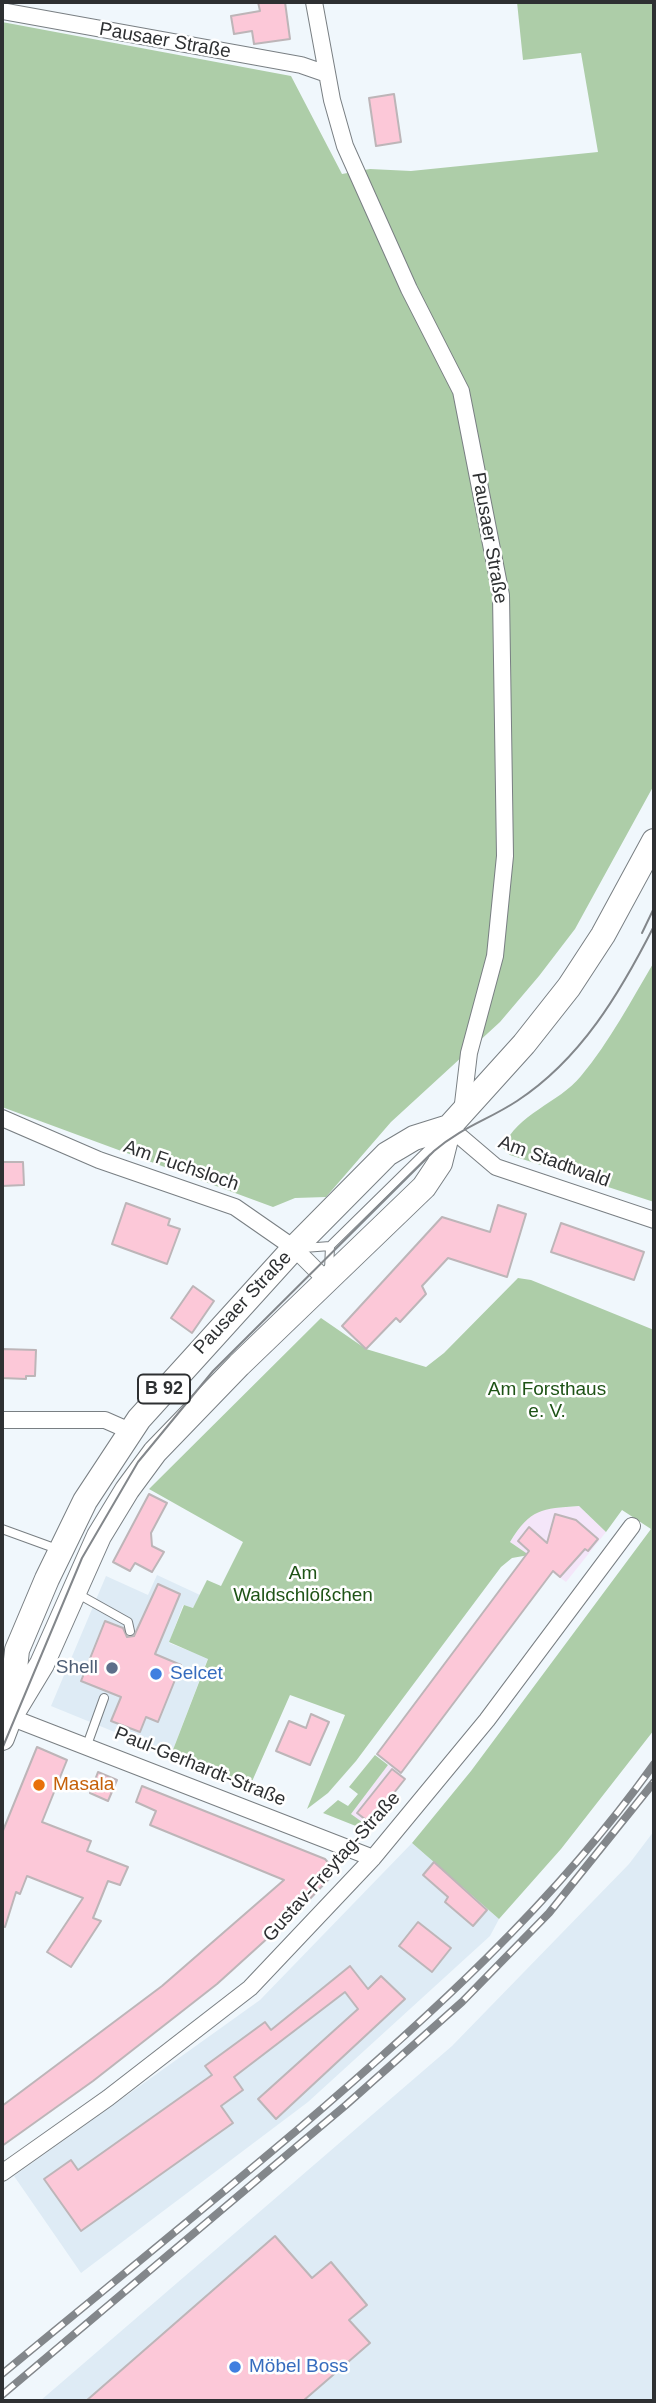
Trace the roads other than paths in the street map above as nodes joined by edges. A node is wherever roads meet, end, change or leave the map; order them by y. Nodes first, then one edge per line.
1 (314, 2) edge
2 (2, 11) edge
3 (327, 74) junction
4 (654, 841) edge
5 (2, 1118) edge
6 (455, 1119) junction
7 (654, 1220) edge
8 (330, 1246) junction
9 (294, 1248) junction
10 (328, 1282) junction
11 (2, 1420) edge
12 (130, 1431) junction
13 (632, 1526) dead end
14 (2, 1529) edge
15 (59, 1550) junction
16 (73, 1592) junction
17 (130, 1631) dead end
18 (104, 1698) dead end
19 (6, 1728) edge
20 (87, 1745) junction
21 (373, 1858) junction
22 (2, 2173) edge

1 - 3 street, Pausaer Straße
2 - 3 street, Pausaer Straße
3 - 6 street, Pausaer Straße
4 - 6 main road, Pausaer Straße / B 92
5 - 9 street, Am Fuchsloch
6 - 7 street, Am Stadtwald
6 - 8 lane
6 - 9 main road, Pausaer Straße / B 92
6 - 10 main road, Pausaer Straße / B 92
8 - 9 lane
8 - 10 lane
9 - 10 street, Am Fuchsloch
9 - 12 main road, Pausaer Straße / B 92
10 - 16 main road, Pausaer Straße / B 92
11 - 12 street
12 - 15 main road, Pausaer Straße / B 92
13 - 21 street, Gustav-Freytag-Straße
14 - 15 lane
15 - 19 main road, Pausaer Straße / B 92
16 - 17 lane
16 - 19 main road, Pausaer Straße / B 92
18 - 20 lane
19 - 20 street, Paul-Gerhardt-Straße
20 - 21 street, Paul-Gerhardt-Straße
21 - 22 street, Gustav-Freytag-Straße

